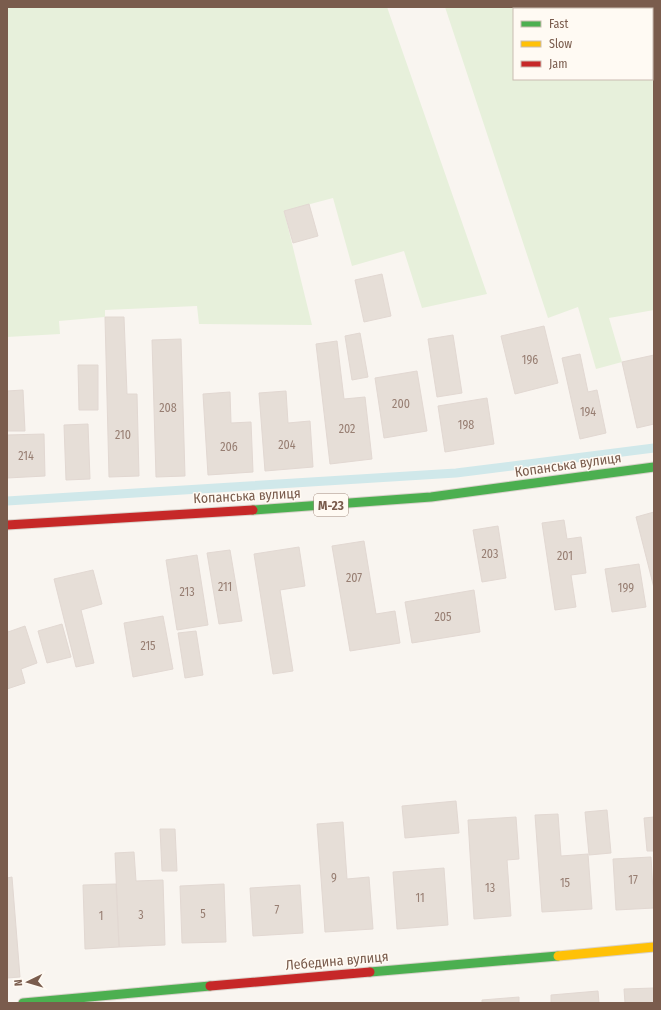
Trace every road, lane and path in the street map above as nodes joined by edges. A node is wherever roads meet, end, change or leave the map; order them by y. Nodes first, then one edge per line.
1 (654, 467) edge
2 (7, 525) edge
3 (654, 947) edge
4 (23, 1003) edge

1 - 2 main road, Копанська вулиця / М-23
3 - 4 main road, Лебедина вулиця

